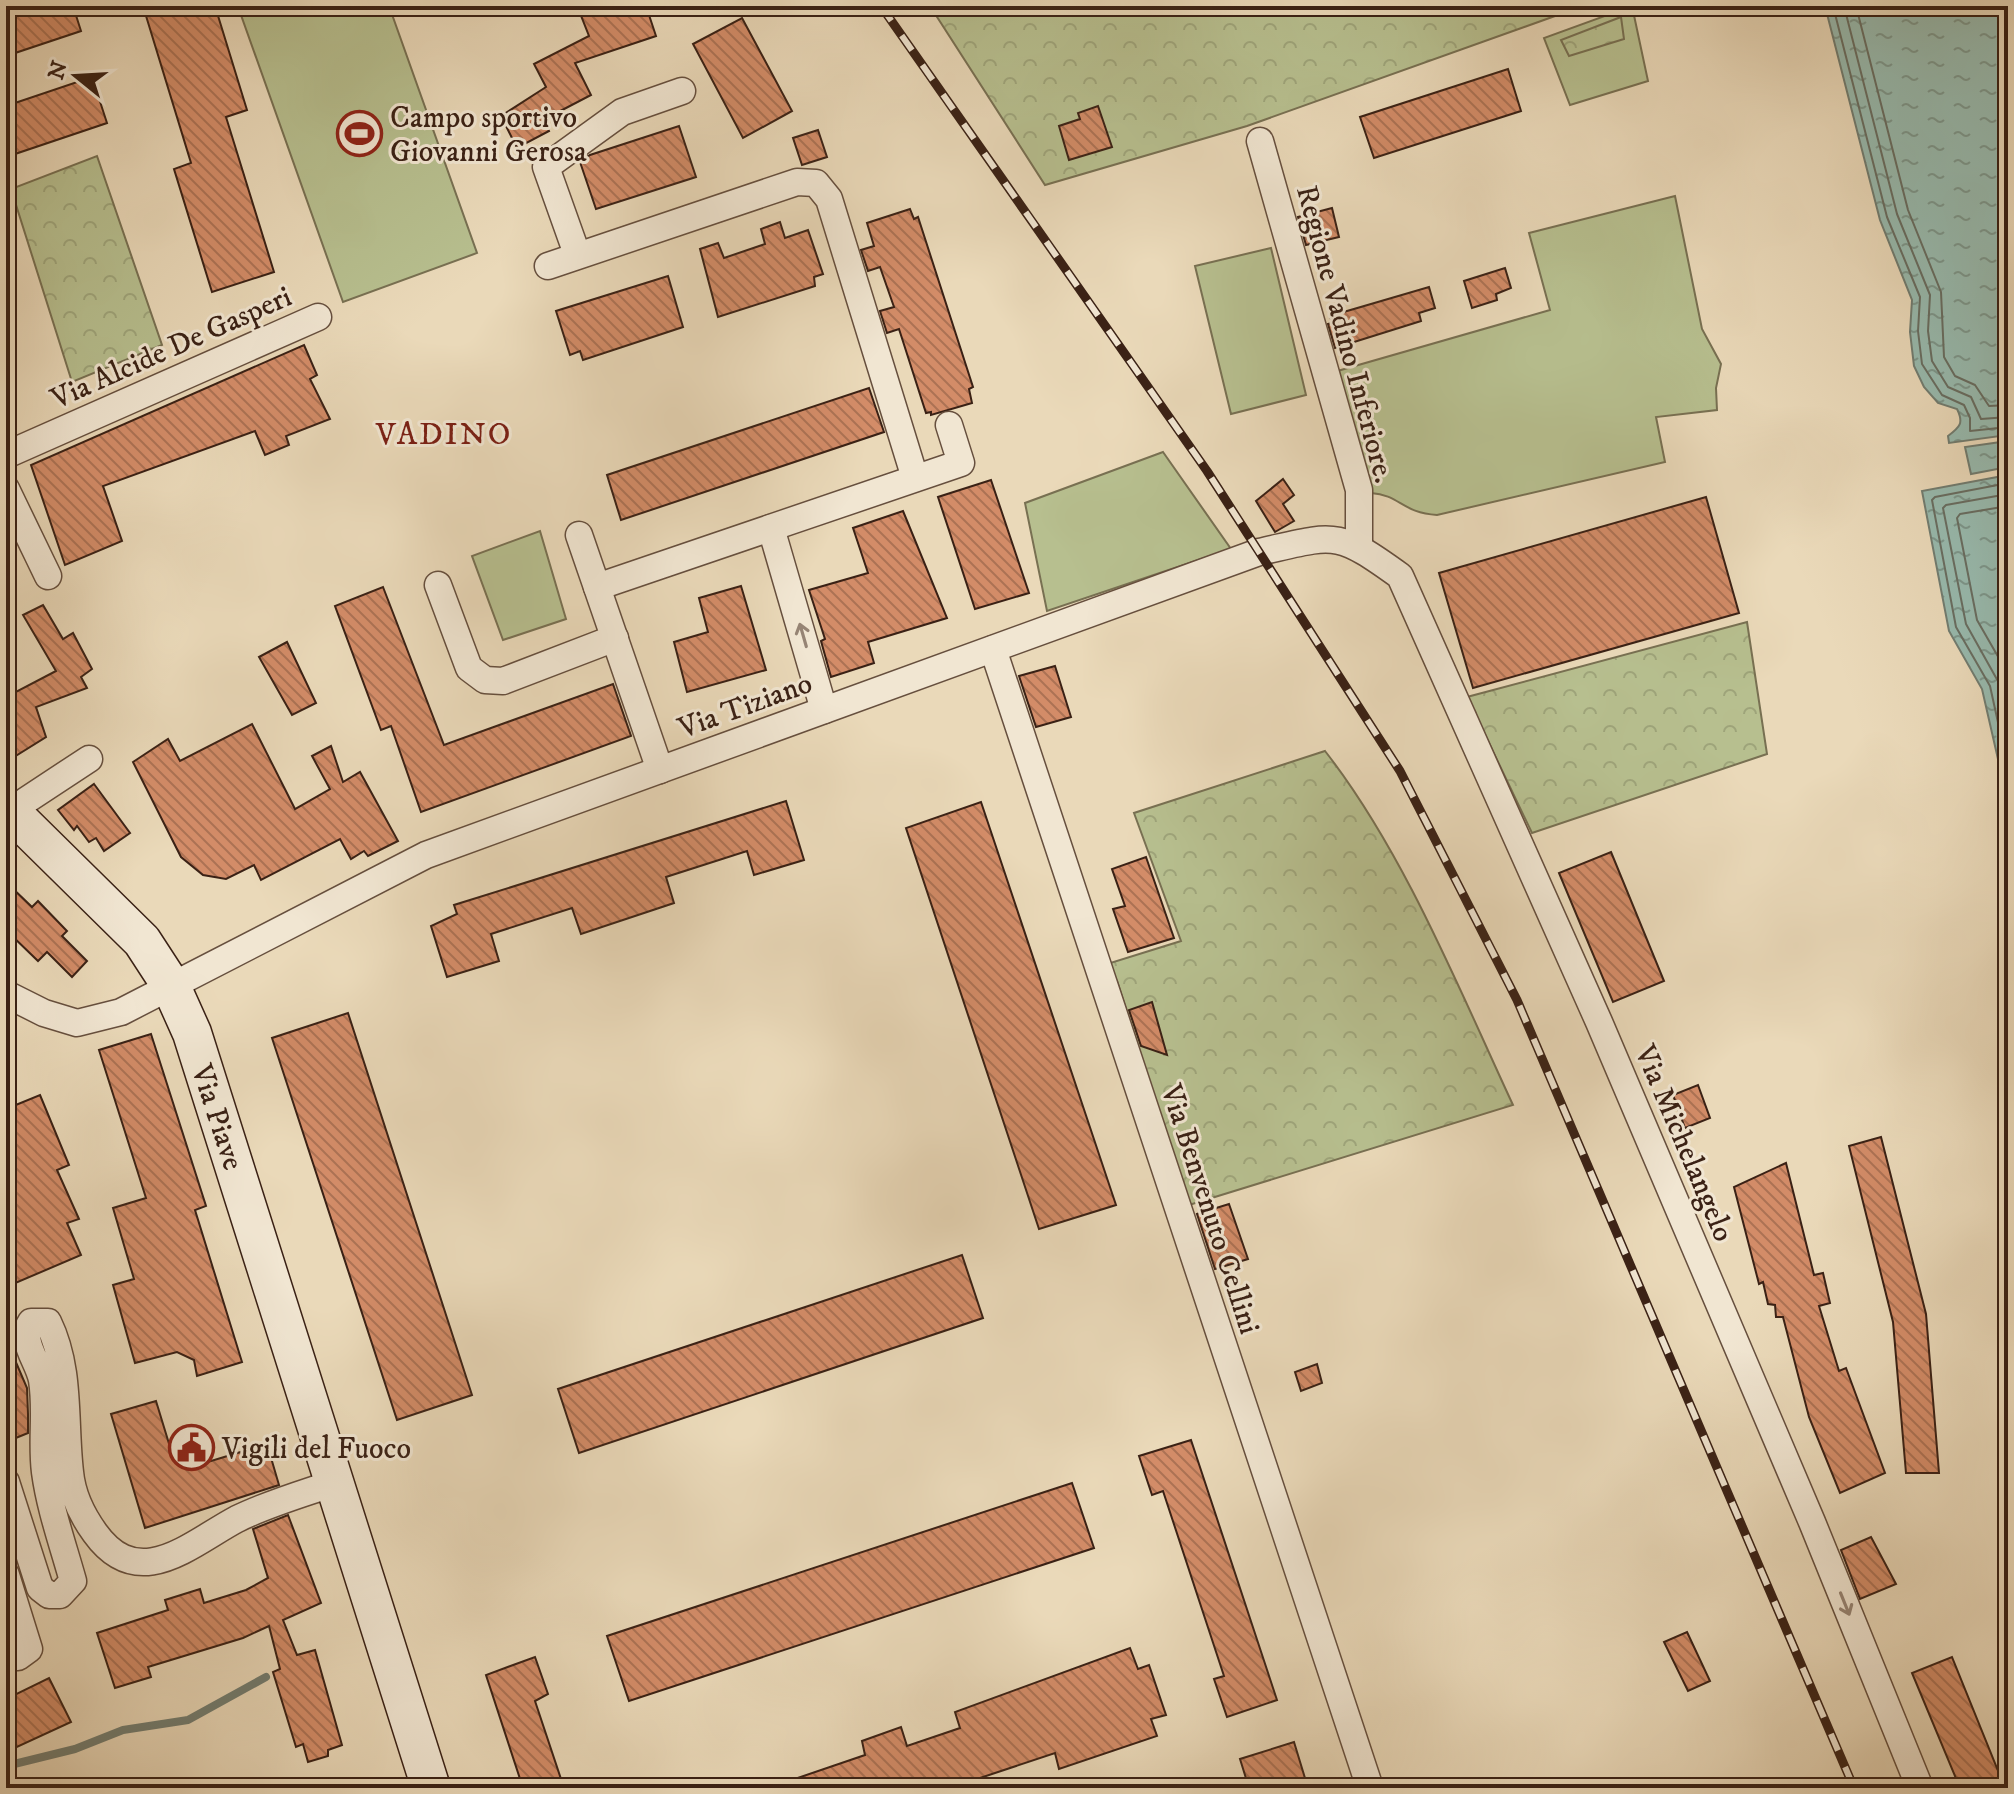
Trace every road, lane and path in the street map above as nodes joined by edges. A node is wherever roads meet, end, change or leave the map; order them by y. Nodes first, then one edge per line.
1 (682, 91) dead end
2 (1260, 141) dead end
3 (577, 254) junction
4 (548, 266) dead end
5 (318, 317) dead end
6 (949, 425) dead end
7 (6, 455) edge
8 (915, 478) junction
9 (6, 489) edge
10 (771, 528) junction
11 (579, 535) dead end
12 (1359, 546) junction
13 (48, 576) dead end
14 (438, 585) dead end
15 (597, 587) junction
16 (615, 638) junction
17 (993, 649) junction
18 (824, 710) junction
19 (89, 759) dead end
20 (660, 770) junction
21 (8, 809) edge
22 (170, 984) junction
23 (6, 994) edge
24 (6, 1482) edge
25 (334, 1483) junction
26 (6, 1575) edge
27 (6, 1657) edge
28 (431, 1788) edge
29 (1370, 1788) edge
30 (1920, 1788) edge

1 - 3 street
2 - 12 street, Regione Vadino Inferiore.
3 - 4 street
3 - 8 street
5 - 7 street, Via Alcide De Gasperi
6 - 8 street
8 - 10 street
9 - 13 street
10 - 15 street
18 -> 10 street
11 - 15 street
12 - 17 street, Via Tiziano
12 -> 30 street, Via Michelangelo
14 - 16 street
15 - 16 street
16 - 20 street
17 - 18 street, Via Tiziano
17 - 29 street, Via Benvenuto Cellini
18 - 20 street, Via Tiziano
19 - 21 street
20 - 22 street, Via Tiziano
21 - 22 main road, Via Piave
22 - 23 street, Via Tiziano
22 - 25 main road, Via Piave
24 - 25 street
25 - 28 main road, Via Piave
26 - 27 street

